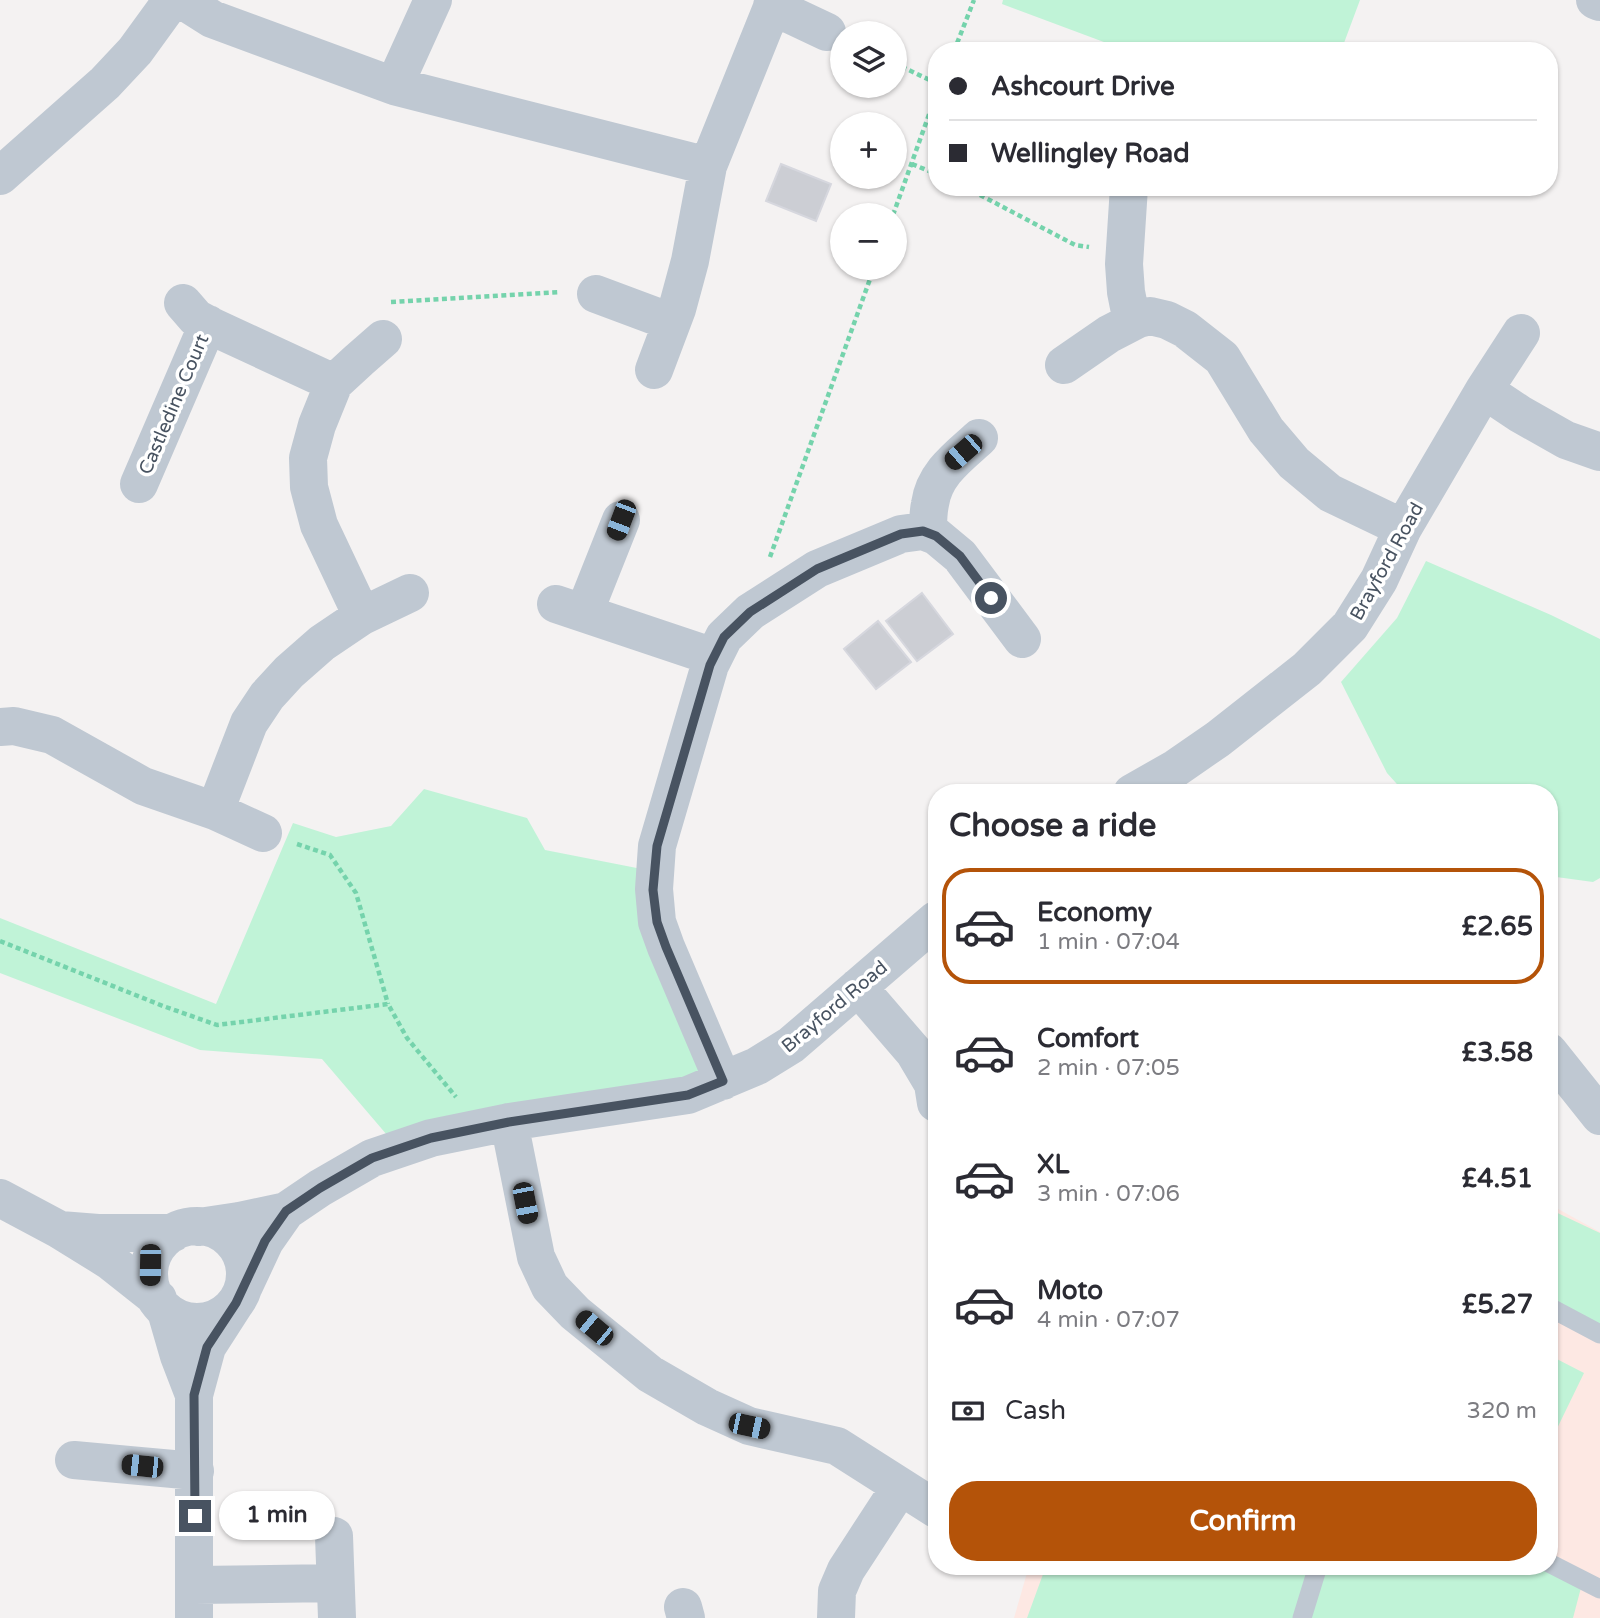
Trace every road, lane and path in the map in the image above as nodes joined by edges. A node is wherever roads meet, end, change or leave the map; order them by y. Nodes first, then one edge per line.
1 (172, 0) edge
2 (181, 0) edge
3 (433, 0) edge
4 (974, 0) edge
5 (1595, 0) edge
6 (1600, 2) edge
7 (773, 3) edge
8 (827, 32) dead end
9 (958, 42) edge
10 (907, 69) edge
11 (928, 79) edge
12 (394, 86) junction
13 (928, 118) edge
14 (912, 164) junction
15 (708, 166) junction
16 (928, 171) edge
17 (0, 176) edge
18 (982, 196) edge
19 (1128, 196) edge
20 (897, 203) edge
21 (1124, 252) junction
22 (870, 280) edge
23 (596, 294) joint
24 (671, 322) junction
25 (1132, 322) junction
26 (1521, 333) dead end
27 (383, 339) joint
28 (1064, 365) dead end
29 (654, 370) dead end
30 (334, 383) junction
31 (1484, 390) junction
32 (979, 438) dead end
33 (1600, 452) edge
34 (139, 484) dead end
35 (621, 520) dead end
36 (1403, 528) junction
37 (928, 532) junction
38 (410, 593) dead end
39 (766, 602) junction
40 (362, 616) junction
41 (1022, 639) dead end
42 (714, 657) junction
43 (0, 727) edge
44 (1186, 780) edge
45 (215, 811) junction
46 (263, 833) joint
47 (928, 927) edge
48 (0, 940) edge
49 (858, 987) junction
50 (388, 1003) junction
51 (1558, 1062) edge
52 (928, 1076) edge
53 (723, 1081) junction
54 (1598, 1109) edge
55 (496, 1125) junction
56 (0, 1198) edge
57 (286, 1211) junction
58 (60, 1230) junction
59 (186, 1230) junction
60 (240, 1294) junction
61 (162, 1305) junction
62 (1558, 1312) edge
63 (1600, 1334) edge
64 (194, 1395) junction
65 (74, 1460) dead end
66 (195, 1471) junction
67 (900, 1487) junction
68 (928, 1504) edge
69 (334, 1536) dead end
70 (1558, 1568) edge
71 (1315, 1575) edge
72 (1600, 1589) edge
73 (336, 1601) edge
74 (195, 1602) edge
75 (836, 1618) edge
76 (1302, 1618) edge

1 - 17 street
2 - 12 street
3 - 12 street
4 - 9 path
5 - 6 street
7 - 8 street
7 - 15 street
10 - 11 path
12 - 15 street
13 - 14 path
14 - 16 path
14 - 20 path
15 - 24 street
18 - 21 path
19 - 21 street
21 - 25 street
22 - 39 path
23 - 24 street
23 - 27 path
24 - 29 street
25 - 28 street
25 - 36 street
26 - 31 street, Brayford Road
27 - 30 street
30 - 34 street, Castledine Court
30 - 40 street
31 - 33 street
31 - 36 street, Brayford Road
32 - 37 street
35 - 42 street
36 - 44 street, Brayford Road
37 - 39 street
37 - 41 street
38 - 40 street
39 - 42 street
40 - 45 street
42 - 53 street
43 - 45 street
45 - 46 street
46 - 50 path
47 - 49 street, Brayford Road
48 - 50 path
49 - 52 street
49 - 53 street, Brayford Road
50 - 55 path
51 - 54 street
53 - 55 street, Brayford Road
55 - 57 street, Brayford Road
55 - 67 street
56 - 58 street
57 - 59 street, Brayford Road
57 - 60 street, Brayford Road
58 - 59 street, Brayford Road
58 - 61 street
59 - 60 street
59 - 61 street
60 - 61 street
60 - 64 street, Brayford Road
61 - 64 street
62 - 63 lane
64 - 66 street
65 - 66 street
66 - 74 street
67 - 68 street
67 - 75 street
69 - 73 street
70 - 72 lane
71 - 76 lane
73 - 74 street

